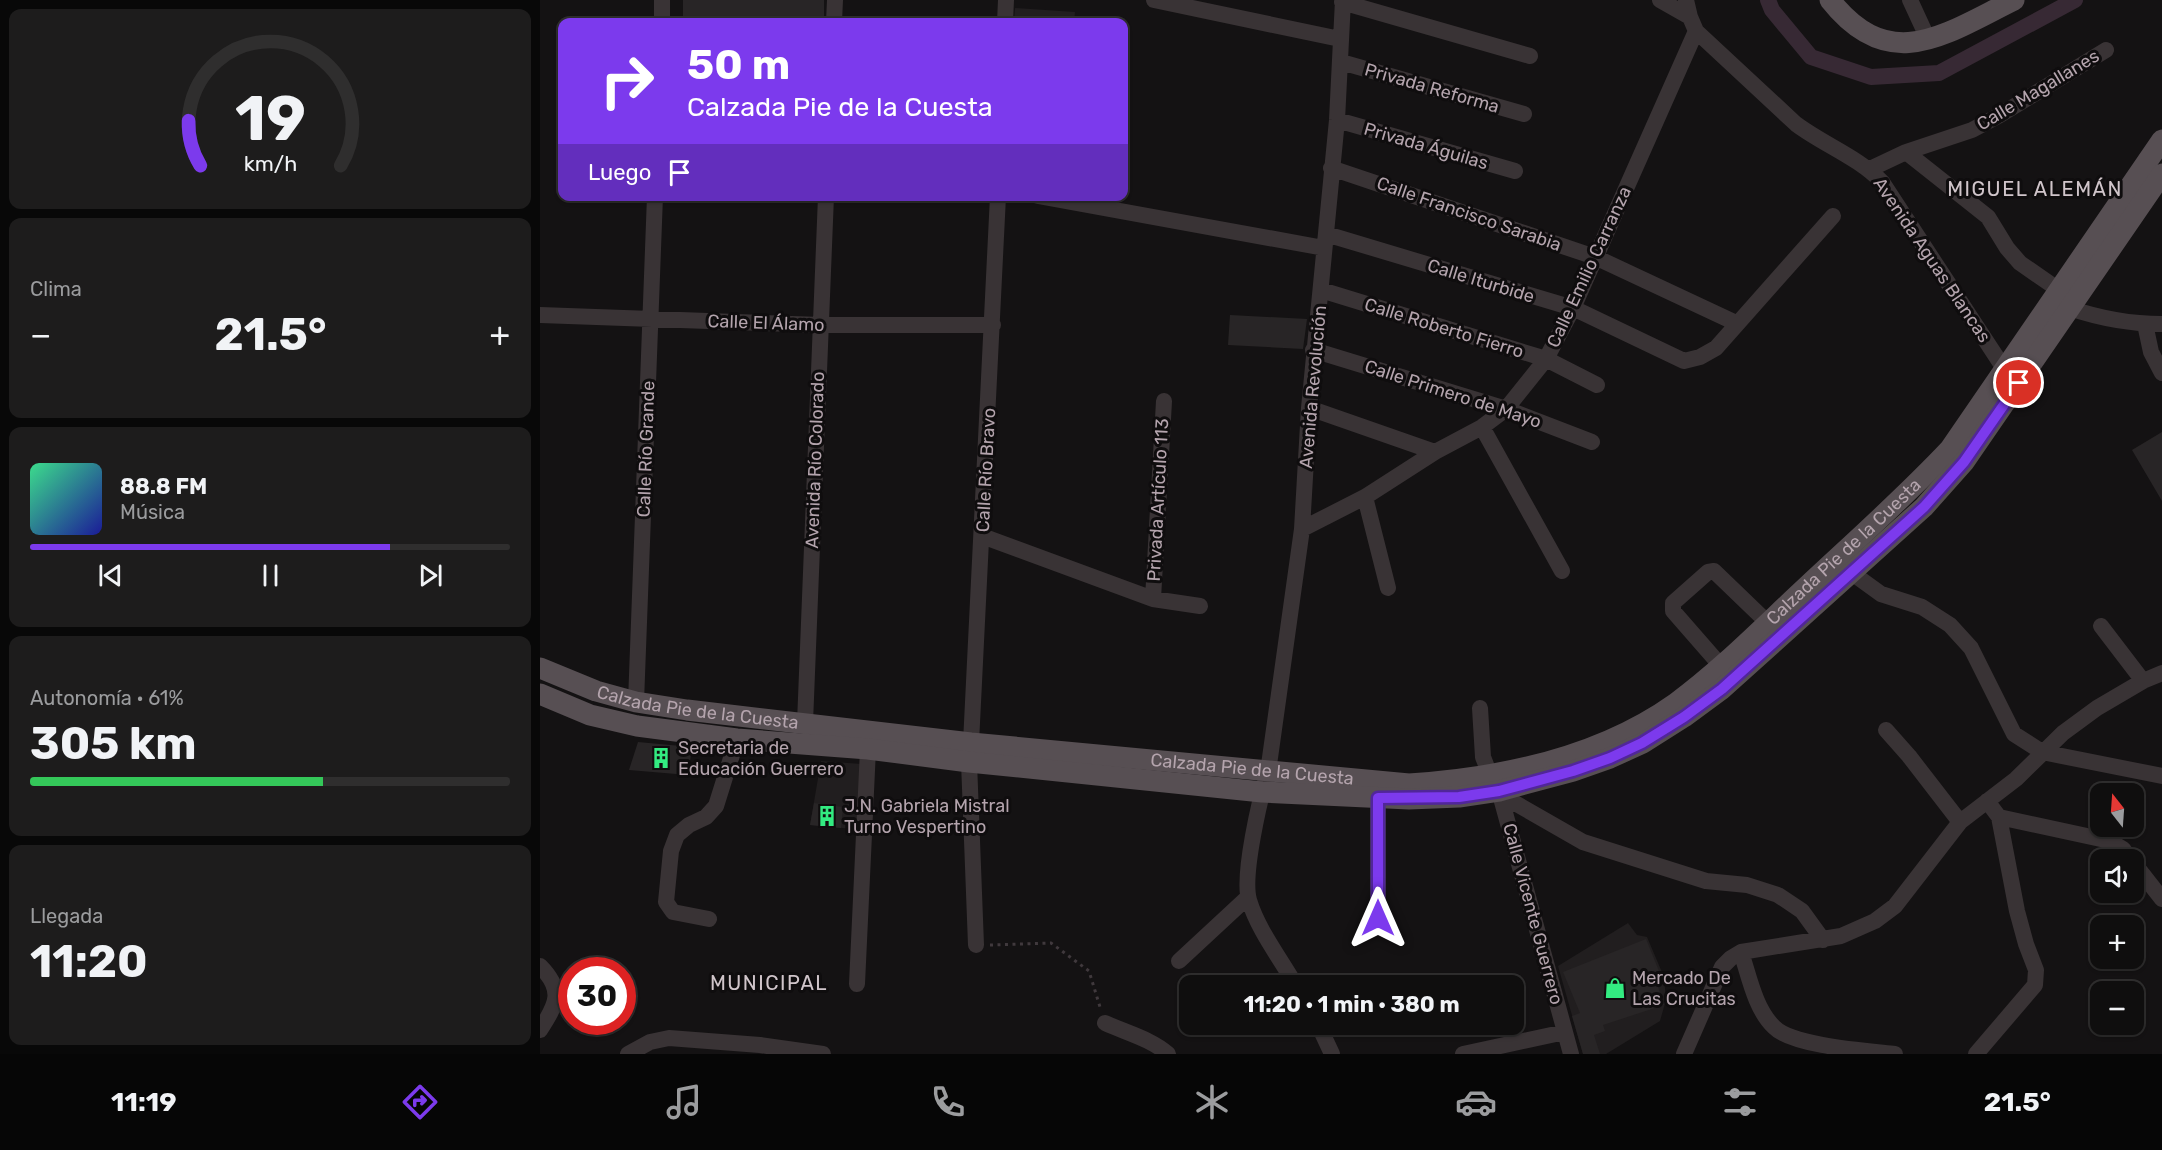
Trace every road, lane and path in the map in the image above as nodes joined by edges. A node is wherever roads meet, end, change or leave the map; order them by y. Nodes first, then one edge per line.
1 (663, 0) edge
2 (835, 0) edge
3 (1006, 0) edge
4 (1154, 0) edge
5 (1660, 0) edge
6 (1686, 0) edge
7 (1830, 0) edge
8 (1910, 0) edge
9 (2014, 0) edge
10 (1343, 1) edge
11 (662, 18) edge
12 (834, 18) edge
13 (1005, 18) edge
14 (1693, 24) junction
15 (1341, 39) junction
16 (1928, 39) junction
17 (2106, 50) dead end
18 (1530, 56) dead end
19 (1341, 62) junction
20 (1524, 114) dead end
21 (1336, 120) junction
22 (2162, 140) edge
23 (1906, 152) junction
24 (1331, 168) junction
25 (1870, 169) junction
26 (1515, 171) dead end
27 (2162, 174) edge
28 (655, 201) edge
29 (826, 201) edge
30 (998, 201) edge
31 (1070, 201) edge
32 (1833, 216) dead end
33 (1325, 241) junction
34 (1595, 257) junction
35 (1321, 290) junction
36 (2059, 290) junction
37 (1572, 308) junction
38 (2069, 308) junction
39 (540, 315) edge
40 (651, 320) junction
41 (1737, 323) junction
42 (2153, 324) edge
43 (821, 325) junction
44 (993, 325) junction
45 (1313, 350) junction
46 (1546, 359) junction
47 (2005, 370) junction
48 (2162, 373) edge
49 (1597, 385) dead end
50 (1164, 401) dead end
51 (1308, 408) junction
52 (1506, 409) junction
53 (1482, 427) junction
54 (1592, 442) dead end
55 (1435, 452) junction
56 (1365, 496) junction
57 (1302, 529) junction
58 (982, 536) junction
59 (1845, 565) junction
60 (1562, 571) dead end
61 (1388, 588) dead end
62 (1153, 599) junction
63 (1200, 606) dead end
64 (1768, 623) junction
65 (2101, 626) dead end
66 (1748, 654) junction
67 (1721, 666) junction
68 (540, 668) edge
69 (2162, 673) edge
70 (2143, 681) junction
71 (540, 693) edge
72 (636, 702) junction
73 (1480, 708) dead end
74 (805, 723) junction
75 (1886, 730) dead end
76 (736, 739) junction
77 (868, 749) junction
78 (2042, 752) junction
79 (970, 753) junction
80 (2162, 776) edge
81 (1265, 782) junction
82 (1497, 788) junction
83 (1378, 798) junction
84 (1987, 801) junction
85 (1999, 817) junction
86 (1960, 822) junction
87 (2123, 849) edge
88 (2144, 876) edge
89 (1248, 897) junction
90 (2162, 899) edge
91 (1378, 918) dead end
92 (709, 919) dead end
93 (1823, 940) junction
94 (976, 945) joint
95 (1741, 952) junction
96 (1179, 961) dead end
97 (540, 966) edge
98 (1290, 975) edge
99 (857, 984) dead end
100 (1105, 1023) joint
101 (540, 1030) edge
102 (1565, 1032) junction
103 (1323, 1035) edge
104 (758, 1050) edge
105 (628, 1054) edge
106 (823, 1054) edge
107 (1168, 1054) edge
108 (1332, 1054) edge
109 (1463, 1054) edge
110 (1571, 1054) edge
111 (1684, 1054) edge
112 (1895, 1054) edge
113 (1976, 1054) edge

1 - 11 street
2 - 12 street
3 - 13 street
4 - 15 street
5 - 14 street, Avenida Aguas Blancas
6 - 14 street
7 - 16 main road
8 - 16 street
9 - 16 main road
10 - 15 street, Avenida Revolución
10 - 18 street
14 - 25 street, Avenida Aguas Blancas
14 - 34 street, Calle Emilio Carranza
15 - 19 street, Avenida Revolución
17 - 23 street, Calle Magallanes
19 - 20 street, Privada Reforma
19 - 21 street, Avenida Revolución
21 - 24 street, Avenida Revolución
21 - 26 street, Privada Águilas
22 - 36 main road, Calzada Pie de la Cuesta
23 - 25 street, Calle Magallanes
23 - 36 street
24 - 33 street, Avenida Revolución
24 - 34 street, Calle Francisco Sarabia
25 - 47 street, Avenida Aguas Blancas
27 - 38 main road, Calzada Pie de la Cuesta
28 - 40 street, Calle Río Grande
29 - 43 street, Avenida Río Colorado
30 - 44 street, Calle Río Bravo
31 - 33 street, Calle Iturbide
32 - 41 street
33 - 35 street, Avenida Revolución
33 - 37 street, Calle Iturbide
34 - 37 street, Calle Emilio Carranza
34 - 41 street, Calle Francisco Sarabia
35 - 45 street, Avenida Revolución
35 - 46 street, Calle Roberto Fierro
36 - 47 main road, Calzada Pie de la Cuesta
37 - 41 street, Calle Iturbide
37 - 46 street, Calle Emilio Carranza
38 - 42 street
38 - 59 main road, Calzada Pie de la Cuesta
39 - 40 street, Calle El Álamo
40 - 43 street, Calle El Álamo
40 - 72 street, Calle Río Grande
42 - 48 street
43 - 44 street, Calle El Álamo
43 - 74 street, Avenida Río Colorado
44 - 58 street, Calle Río Bravo
45 - 51 street, Avenida Revolución
45 - 52 street, Calle Primero de Mayo
46 - 49 street, Calle Roberto Fierro
46 - 52 street, Calle Emilio Carranza
47 - 59 main road, Calzada Pie de la Cuesta
50 - 62 street, Privada Artículo 113
51 - 55 street
51 - 57 street, Avenida Revolución
52 - 53 street, Calle Emilio Carranza
52 - 54 street, Calle Primero de Mayo
53 - 55 street, Calle Emilio Carranza
53 - 60 street
55 - 56 street, Calle Emilio Carranza
56 - 57 street, Calle Emilio Carranza
56 - 61 street
57 - 81 street, Avenida Revolución
58 - 62 street
58 - 79 street, Calle Río Bravo
59 - 64 main road, Calzada Pie de la Cuesta
59 - 66 main road, Calzada Pie de la Cuesta
59 - 78 street
62 - 63 street
64 - 66 main road, Calzada Pie de la Cuesta
64 - 67 street
65 - 70 street
66 - 67 main road, Calzada Pie de la Cuesta
66 - 82 main road, Calzada Pie de la Cuesta
67 - 82 main road, Calzada Pie de la Cuesta
68 - 72 main road, Calzada Pie de la Cuesta
69 - 70 street
70 - 78 street
71 - 76 main road, Calzada Pie de la Cuesta
72 - 74 main road, Calzada Pie de la Cuesta
73 - 82 street, Calle Vicente Guerrero
74 - 79 main road, Calzada Pie de la Cuesta
75 - 86 street
76 - 77 main road, Calzada Pie de la Cuesta
76 - 92 street
77 - 79 main road, Calzada Pie de la Cuesta
77 - 99 street
78 - 80 street
78 - 84 street
79 - 81 main road, Calzada Pie de la Cuesta
79 - 94 street, Calle Río Bravo
81 - 82 main road, Calzada Pie de la Cuesta
81 - 83 main road, Calzada Pie de la Cuesta
81 - 89 street, Avenida Revolución
82 - 83 main road, Calzada Pie de la Cuesta
82 - 93 street
82 - 102 street, Calle Vicente Guerrero
83 - 91 street
84 - 85 street
84 - 86 street
85 - 87 street
85 - 113 street
86 - 93 street
88 - 90 street
89 - 96 street
89 - 98 street
93 - 95 street
94 - 100 path
95 - 111 street
95 - 112 street
97 - 101 street
100 - 107 street
102 - 109 street
102 - 110 street, Calle Vicente Guerrero
103 - 108 street
104 - 105 street
104 - 106 street

